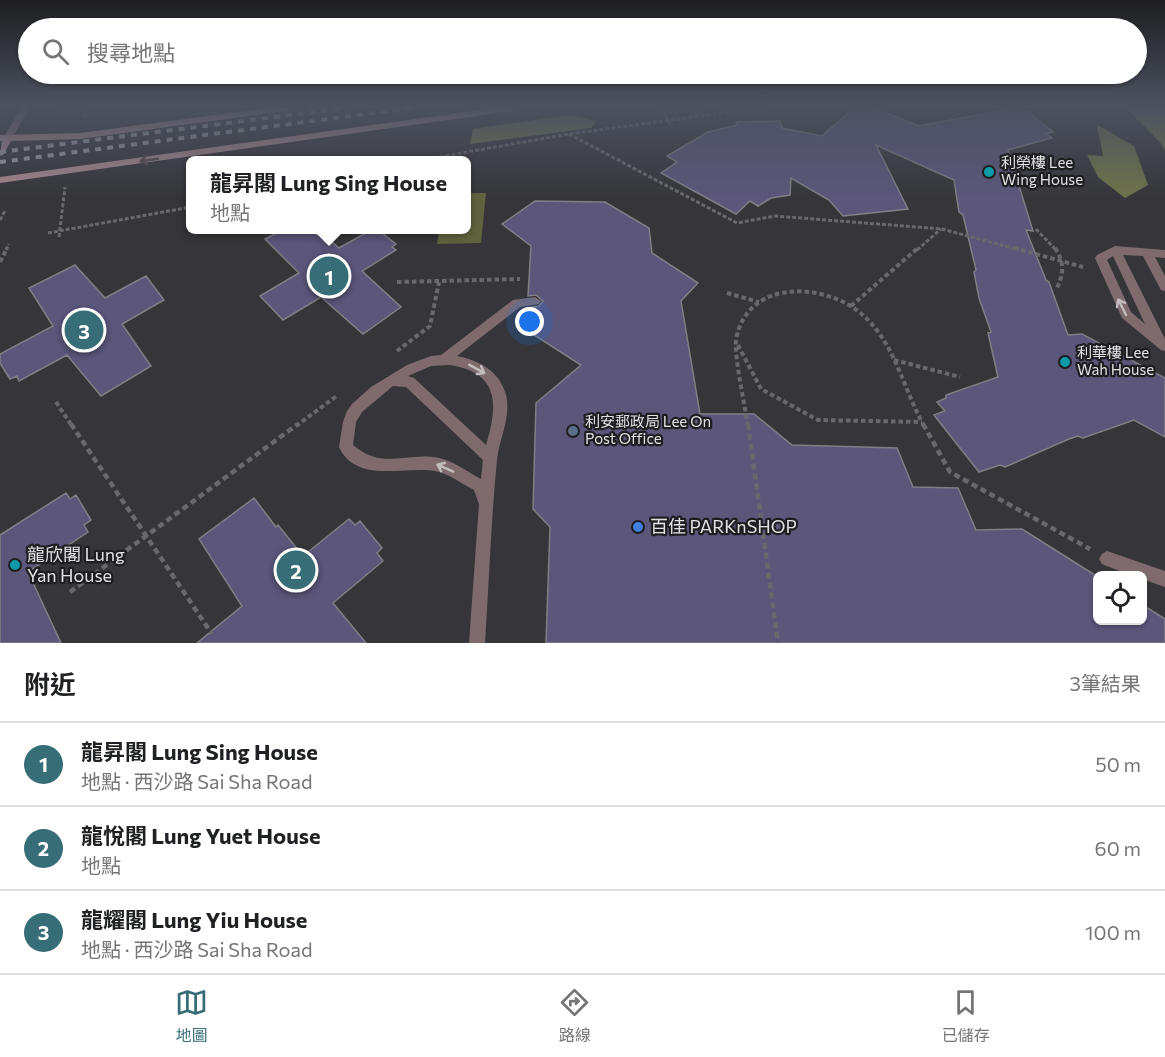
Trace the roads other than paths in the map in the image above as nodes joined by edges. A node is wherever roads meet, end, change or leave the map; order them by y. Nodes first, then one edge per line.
1 (42, 137) edge
2 (311, 137) edge
3 (4, 138) edge
4 (0, 153) edge
5 (0, 180) edge
6 (1115, 250) junction
7 (1146, 251) junction
8 (1165, 254) edge
9 (1165, 287) edge
10 (535, 302) dead end
11 (1163, 344) edge
12 (442, 361) junction
13 (392, 380) junction
14 (490, 458) junction
15 (487, 504) junction
16 (1107, 559) road end
17 (1165, 579) edge
18 (477, 643) edge

1 - 3 main road
2 -> 5 main road
3 - 4 main road
6 - 7 street
6 - 11 street
11 -> 6 street
7 - 8 street
7 - 9 street
10 - 12 street
12 - 13 street
12 -> 14 street
13 - 14 street
15 -> 13 street
14 - 15 street
15 - 18 street
16 - 17 street

